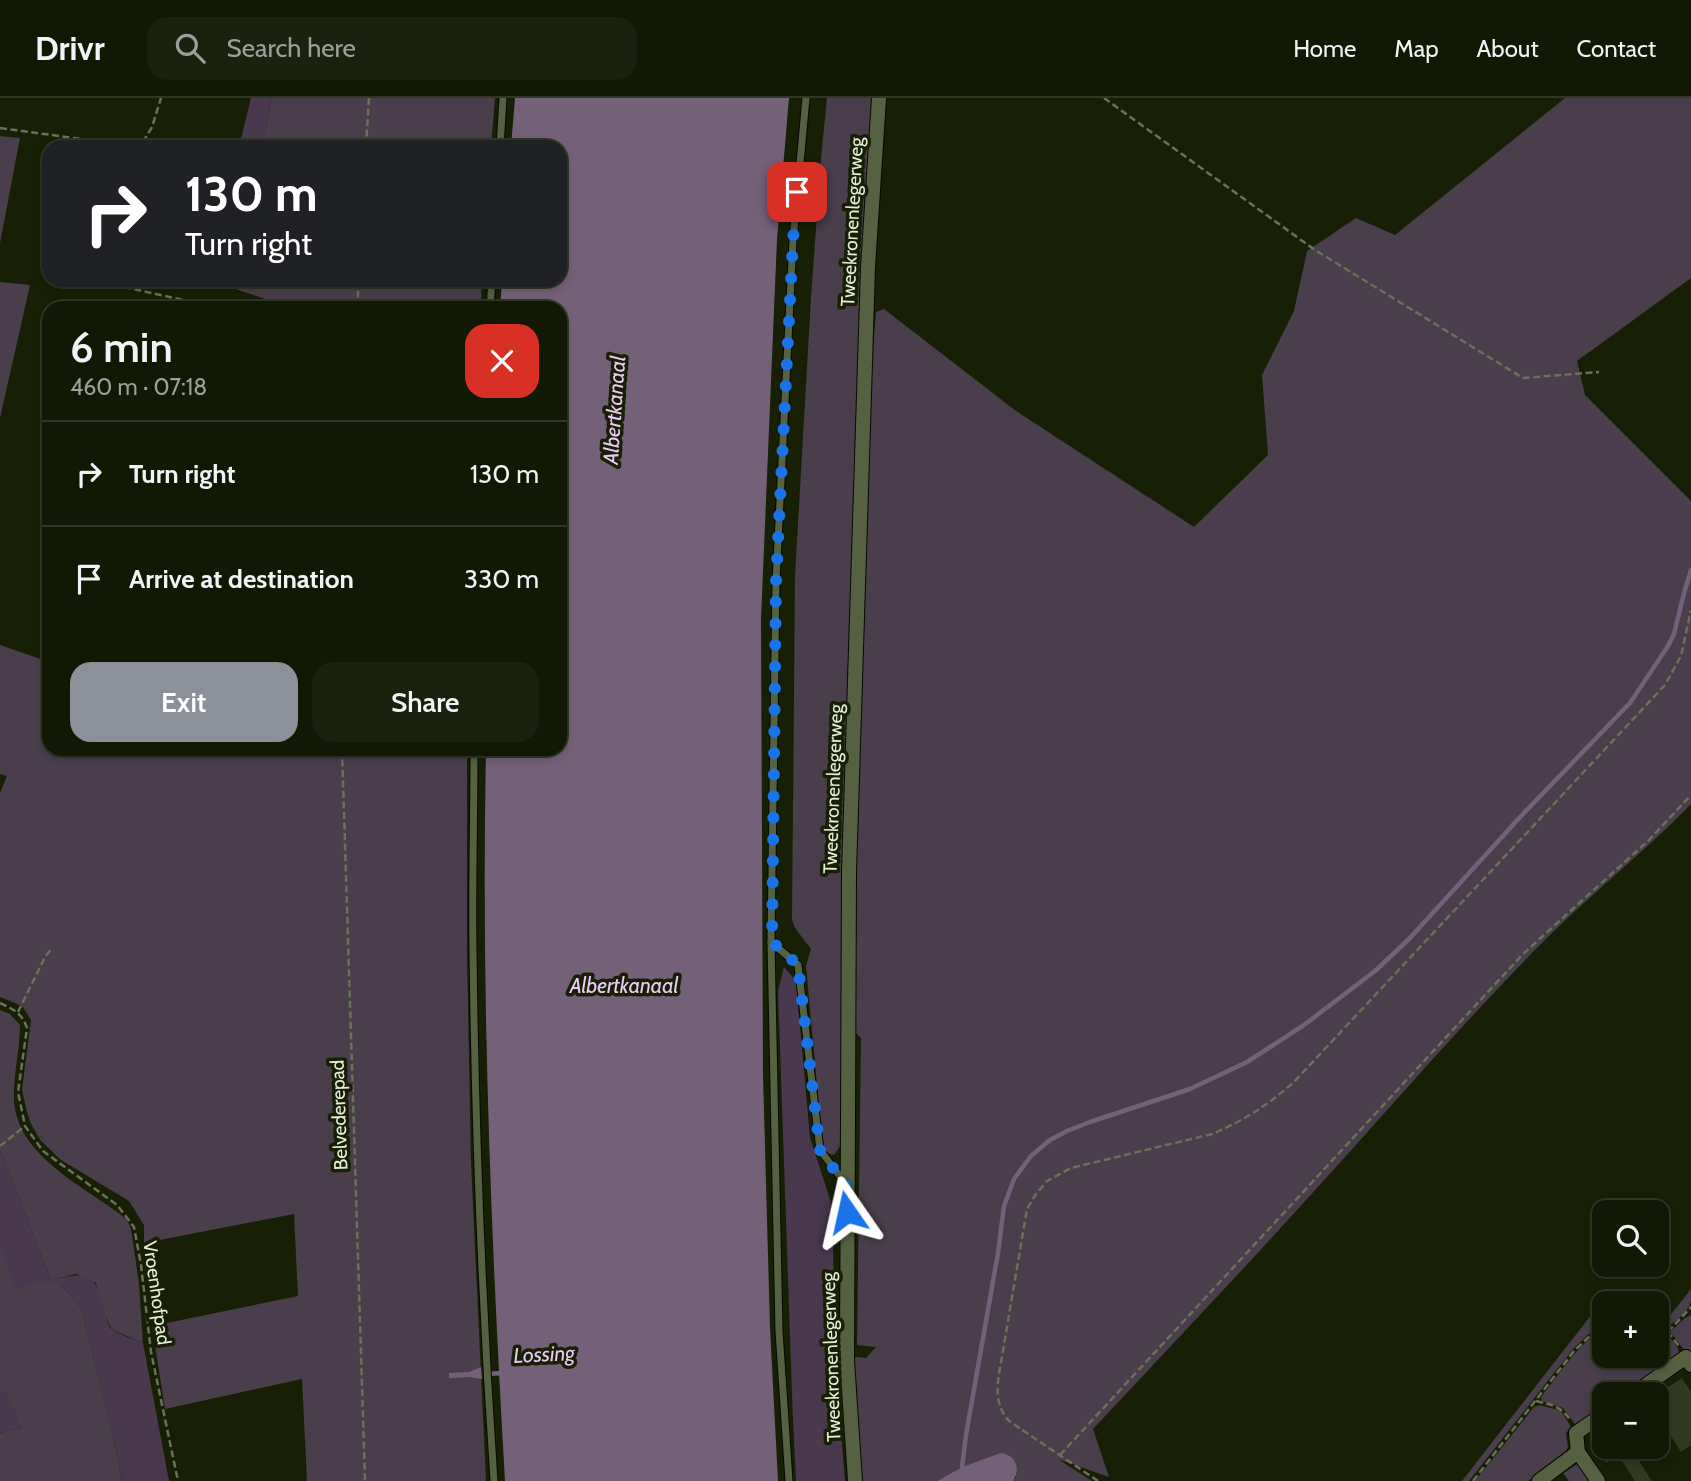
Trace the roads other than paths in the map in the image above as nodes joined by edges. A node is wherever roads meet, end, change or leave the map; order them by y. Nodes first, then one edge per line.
1 (503, 98) edge
2 (806, 98) edge
3 (879, 98) edge
4 (500, 140) edge
5 (474, 756) edge
6 (772, 942) junction
7 (847, 1187) junction
8 (1688, 1361) edge
9 (1653, 1382) edge
10 (1592, 1422) edge
11 (1578, 1452) junction
12 (494, 1481) edge
13 (789, 1481) edge
14 (855, 1481) edge
15 (1539, 1481) edge
16 (1598, 1481) edge

1 - 4 lane
2 - 6 lane
3 - 7 street, Tweekronenlegerweg
5 - 12 lane
6 - 7 lane
6 - 13 lane
7 - 14 street, Tweekronenlegerweg
8 - 9 street
10 - 11 street
11 - 15 street
11 - 16 street

